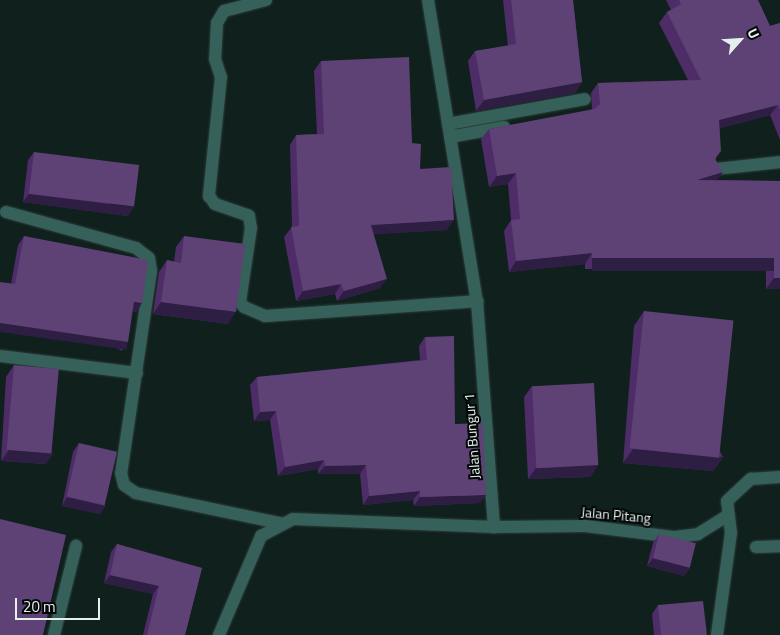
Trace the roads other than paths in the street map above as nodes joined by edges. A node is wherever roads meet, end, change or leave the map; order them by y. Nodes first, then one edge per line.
1 (266, 0) edge
2 (428, 0) edge
3 (448, 124) junction
4 (450, 137) junction
5 (780, 162) edge
6 (716, 169) edge
7 (6, 212) dead end
8 (477, 301) junction
9 (0, 356) edge
10 (137, 373) junction
11 (780, 477) edge
12 (729, 514) junction
13 (280, 523) junction
14 (494, 528) junction
15 (76, 546) dead end
16 (780, 546) edge
17 (756, 547) dead end
18 (54, 635) edge
19 (219, 635) edge
20 (717, 635) edge

1 - 8 street
2 - 3 street, Jalan Bungur 1
3 - 4 street, Jalan Bungur 1
3 - 4 street
4 - 8 street, Jalan Bungur 1
5 - 6 street
7 - 10 street
8 - 14 street, Jalan Bungur 1
9 - 10 street
10 - 13 street
11 - 12 street
12 - 14 street, Jalan Pitang
12 - 20 street
13 - 14 street
13 - 19 street
15 - 18 street
16 - 17 street

